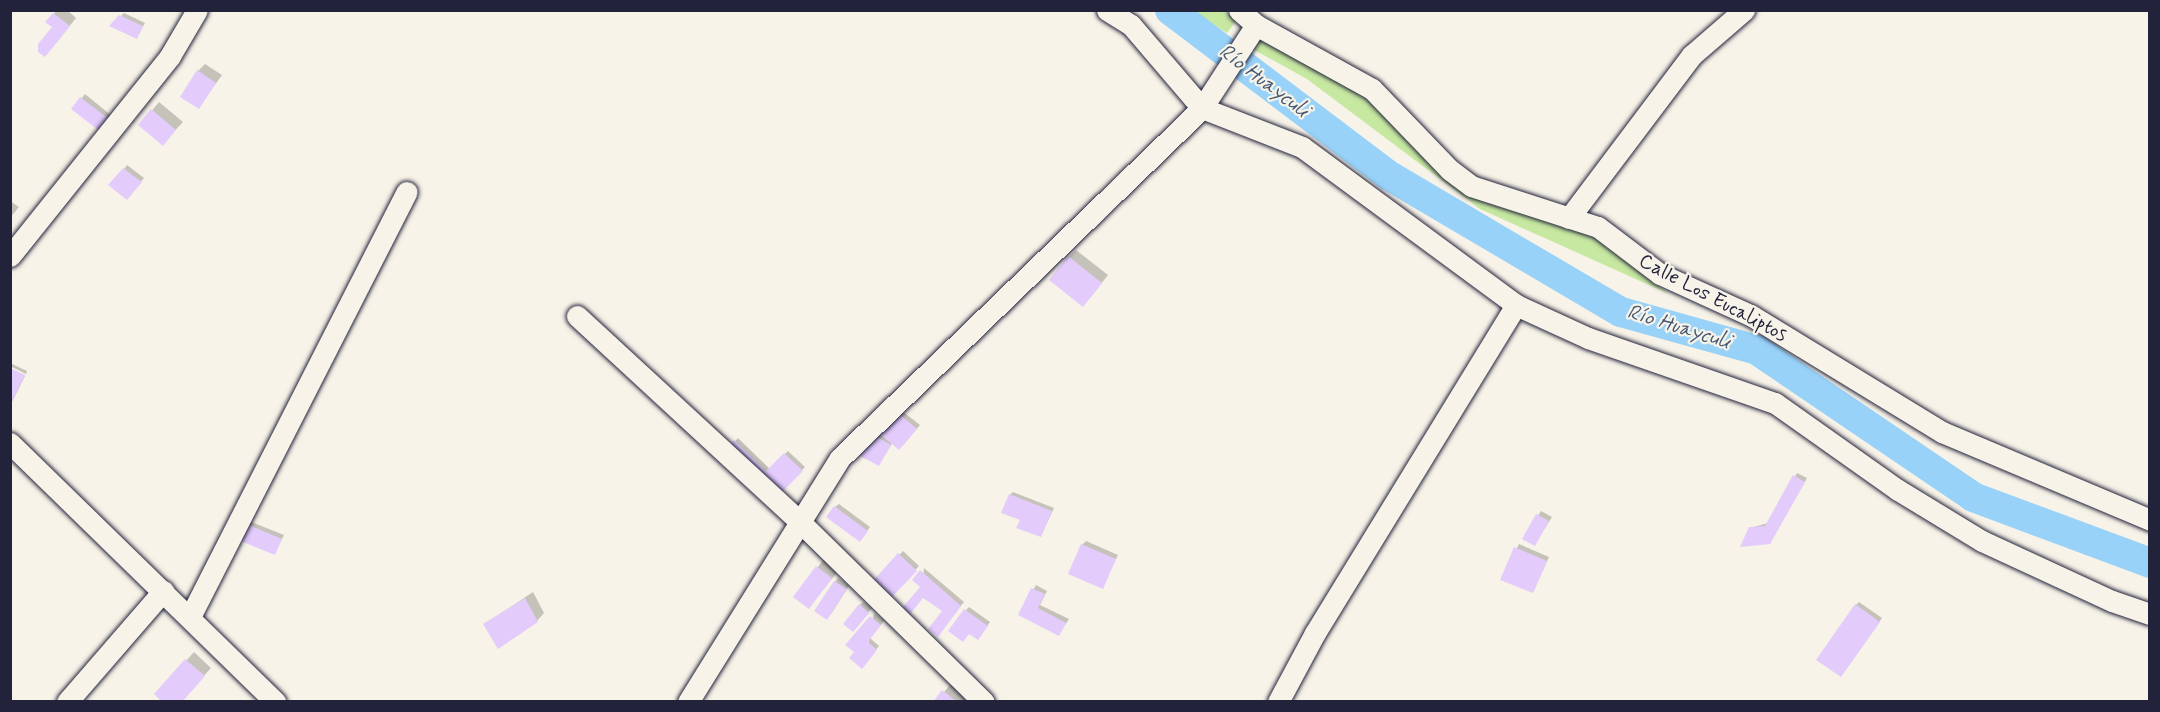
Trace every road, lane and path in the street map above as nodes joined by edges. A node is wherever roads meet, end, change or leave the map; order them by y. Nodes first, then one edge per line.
1 (197, 10) edge
2 (1107, 10) edge
3 (1239, 10) edge
4 (1744, 10) edge
5 (1251, 32) junction
6 (1207, 99) junction
7 (407, 192) dead end
8 (1569, 218) junction
9 (10, 256) edge
10 (1516, 304) junction
11 (577, 316) dead end
12 (10, 443) edge
13 (798, 520) junction
14 (2150, 520) edge
15 (163, 591) junction
16 (2150, 614) edge
17 (189, 617) junction
18 (67, 702) edge
19 (275, 702) edge
20 (688, 702) edge
21 (984, 702) edge
22 (1278, 702) edge

1 - 9 street
2 - 6 street
3 - 5 street, Calle Los Eucaliptos
4 - 8 street
5 - 6 street
5 - 8 street, Calle Los Eucaliptos
6 - 10 street
6 - 13 street
7 - 17 street
8 - 14 street, Calle Los Eucaliptos
10 - 16 street
10 - 22 street
11 - 13 street
12 - 15 street
13 - 20 street
13 - 21 street
15 - 17 street
15 - 18 street
17 - 19 street

